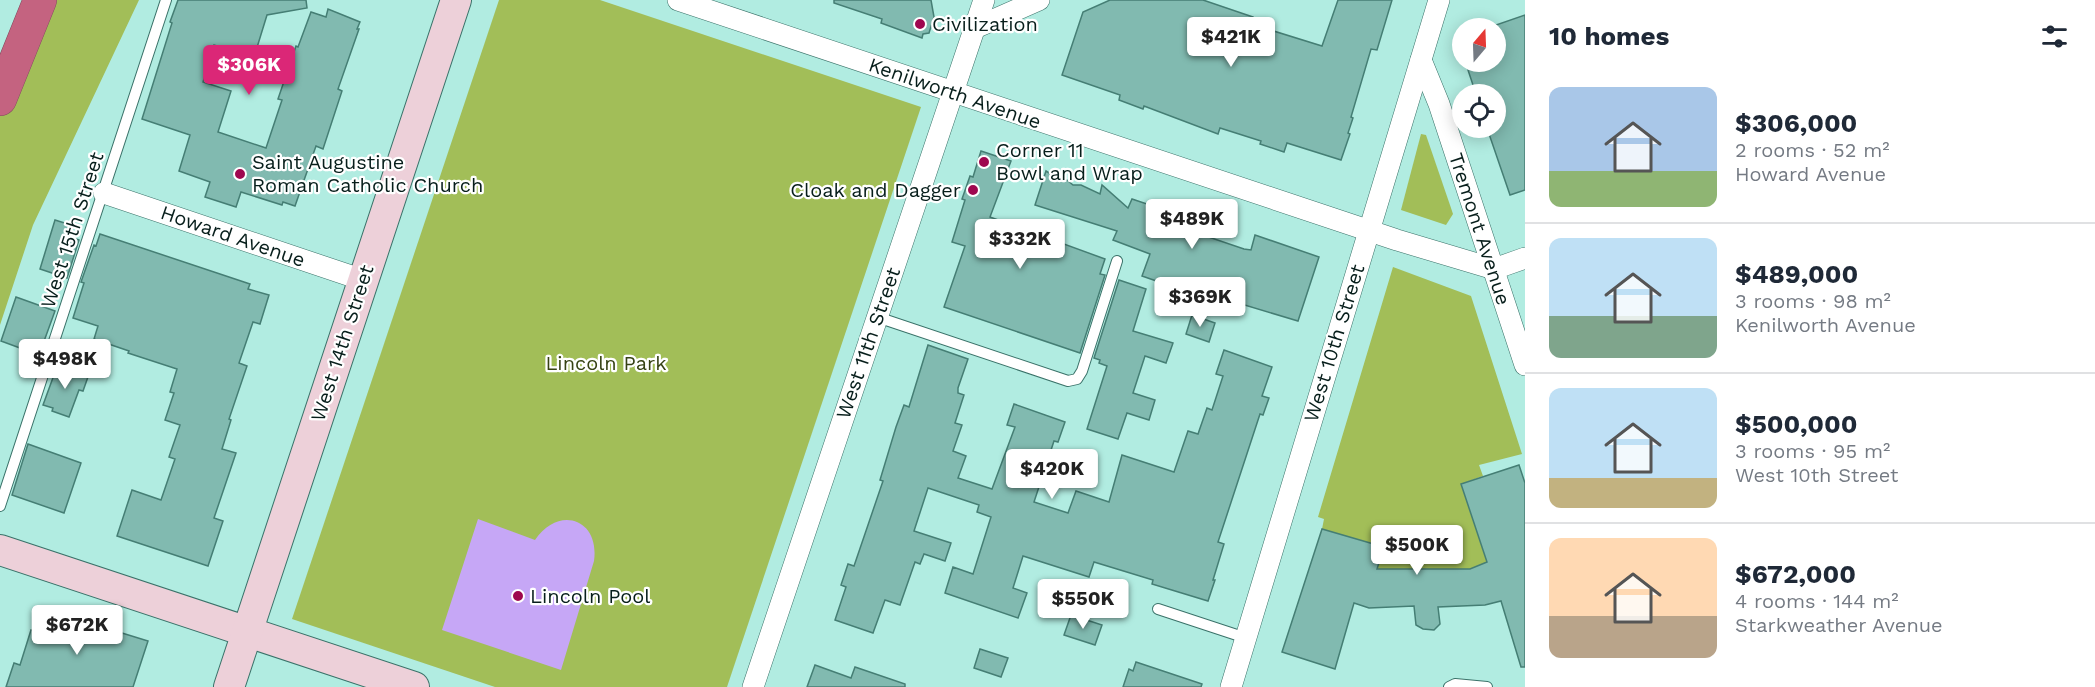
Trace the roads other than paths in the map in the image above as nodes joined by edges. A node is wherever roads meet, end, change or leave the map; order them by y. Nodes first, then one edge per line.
1 (35, 0) edge
2 (40, 0) edge
3 (166, 0) edge
4 (456, 0) edge
5 (984, 0) edge
6 (1039, 0) edge
7 (1439, 0) edge
8 (688, 2) edge
9 (975, 28) junction
10 (1421, 60) junction
11 (0, 74) edge
12 (952, 92) junction
13 (0, 99) edge
14 (104, 193) junction
15 (1368, 231) junction
16 (1525, 258) edge
17 (1117, 261) dead end
18 (1494, 268) junction
19 (363, 280) junction
20 (877, 317) junction
21 (1525, 365) edge
22 (0, 506) edge
23 (0, 550) edge
24 (1158, 609) dead end
25 (247, 633) junction
26 (1246, 638) junction
27 (228, 687) edge
28 (414, 687) edge
29 (753, 687) edge
30 (1231, 687) edge
31 (1449, 687) edge
32 (1487, 687) edge

1 - 11 highway
2 - 13 highway
3 - 14 lane, West 15th Street
4 - 19 street, West 14th Street
5 - 9 street, West 11th Street
6 - 9 street
7 - 10 street, West 10th Street
8 - 12 street, Kenilworth Avenue
9 - 12 street, West 11th Street
10 - 15 street, West 10th Street
10 - 18 street, Tremont Avenue
12 - 15 street, Kenilworth Avenue
12 - 20 street, West 11th Street
14 - 19 street, Howard Avenue
14 - 22 lane, West 15th Street
15 - 18 street, Kenilworth Avenue
15 - 26 street, West 10th Street
16 - 18 street
17 - 20 lane
18 - 21 street, Tremont Avenue
19 - 25 street, West 14th Street
20 - 29 street, West 11th Street
23 - 25 street
24 - 26 lane
25 - 27 street, West 14th Street
25 - 28 street
26 - 30 street, West 10th Street
31 - 32 lane

